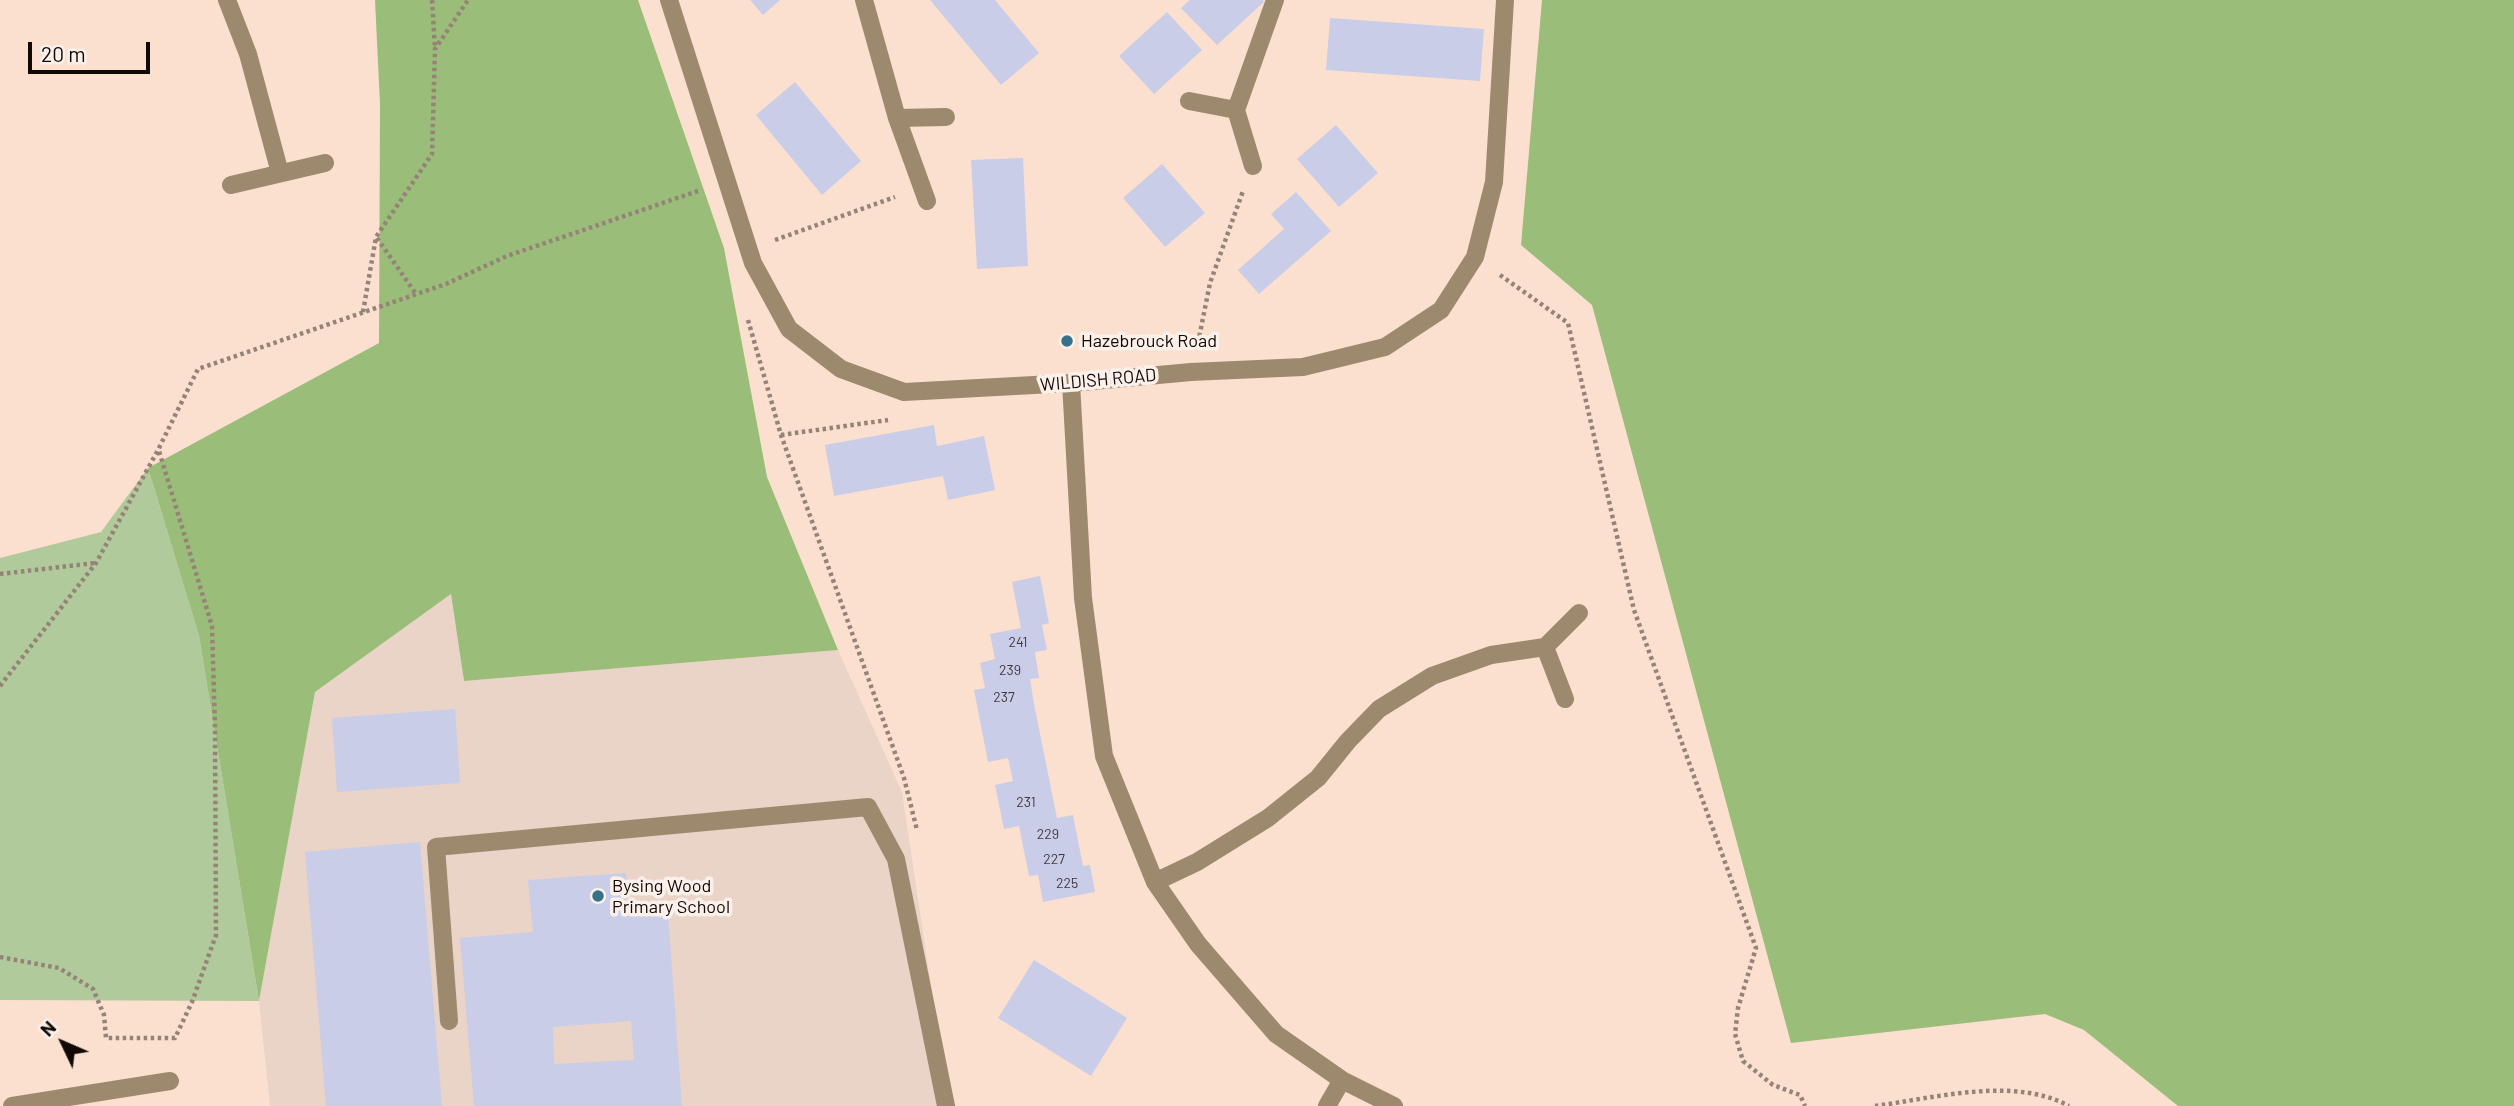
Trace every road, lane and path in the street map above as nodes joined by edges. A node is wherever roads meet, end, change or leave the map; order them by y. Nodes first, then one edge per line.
1 (227, 0) edge
2 (432, 0) edge
3 (468, 0) edge
4 (669, 0) edge
5 (864, 0) edge
6 (1275, 0) edge
7 (1504, 0) edge
8 (435, 49) junction
9 (1189, 100) dead end
10 (1236, 110) junction
11 (946, 117) dead end
12 (897, 118) junction
13 (325, 163) dead end
14 (1253, 166) joint
15 (280, 173) junction
16 (726, 181) junction
17 (231, 185) dead end
18 (925, 194) joint
19 (376, 237) junction
20 (748, 249) junction
21 (1475, 257) junction
22 (416, 294) junction
23 (363, 313) junction
24 (747, 318) dead end
25 (1191, 372) junction
26 (1071, 383) junction
27 (904, 392) junction
28 (781, 435) junction
29 (158, 450) junction
30 (96, 563) junction
31 (0, 574) edge
32 (1579, 613) dead end
33 (1545, 647) junction
34 (0, 686) edge
35 (1564, 699) dead end
36 (920, 843) dead end
37 (1155, 882) junction
38 (0, 957) edge
39 (449, 1021) dead end
40 (1342, 1080) junction
41 (170, 1081) dead end
42 (12, 1106) edge
43 (946, 1106) edge
44 (1327, 1106) edge
45 (1394, 1106) edge
46 (1805, 1106) edge
47 (1875, 1106) edge
48 (2069, 1106) edge

1 - 15 street
2 - 8 path
3 - 8 path
4 - 16 street, WILDISH ROAD
5 - 12 street
6 - 10 street
7 - 21 street, WILDISH ROAD
8 - 19 path
9 - 10 street
10 - 14 street
11 - 12 street
12 - 18 street
13 - 15 street
14 - 25 path
15 - 17 street
16 - 20 street, WILDISH ROAD
16 - 22 path
18 - 20 path
19 - 22 path
19 - 23 path
20 - 27 street, WILDISH ROAD
21 - 25 street, WILDISH ROAD
21 - 46 path
22 - 23 path
23 - 29 path
24 - 28 path
25 - 26 street, WILDISH ROAD
26 - 27 street, WILDISH ROAD
26 - 37 street
27 - 28 path
28 - 36 path
29 - 30 path
29 - 38 path
30 - 31 path
30 - 34 path
32 - 33 street
33 - 35 street
33 - 37 street
37 - 40 street
39 - 43 street
40 - 44 street
40 - 45 street
41 - 42 street
47 - 48 path

